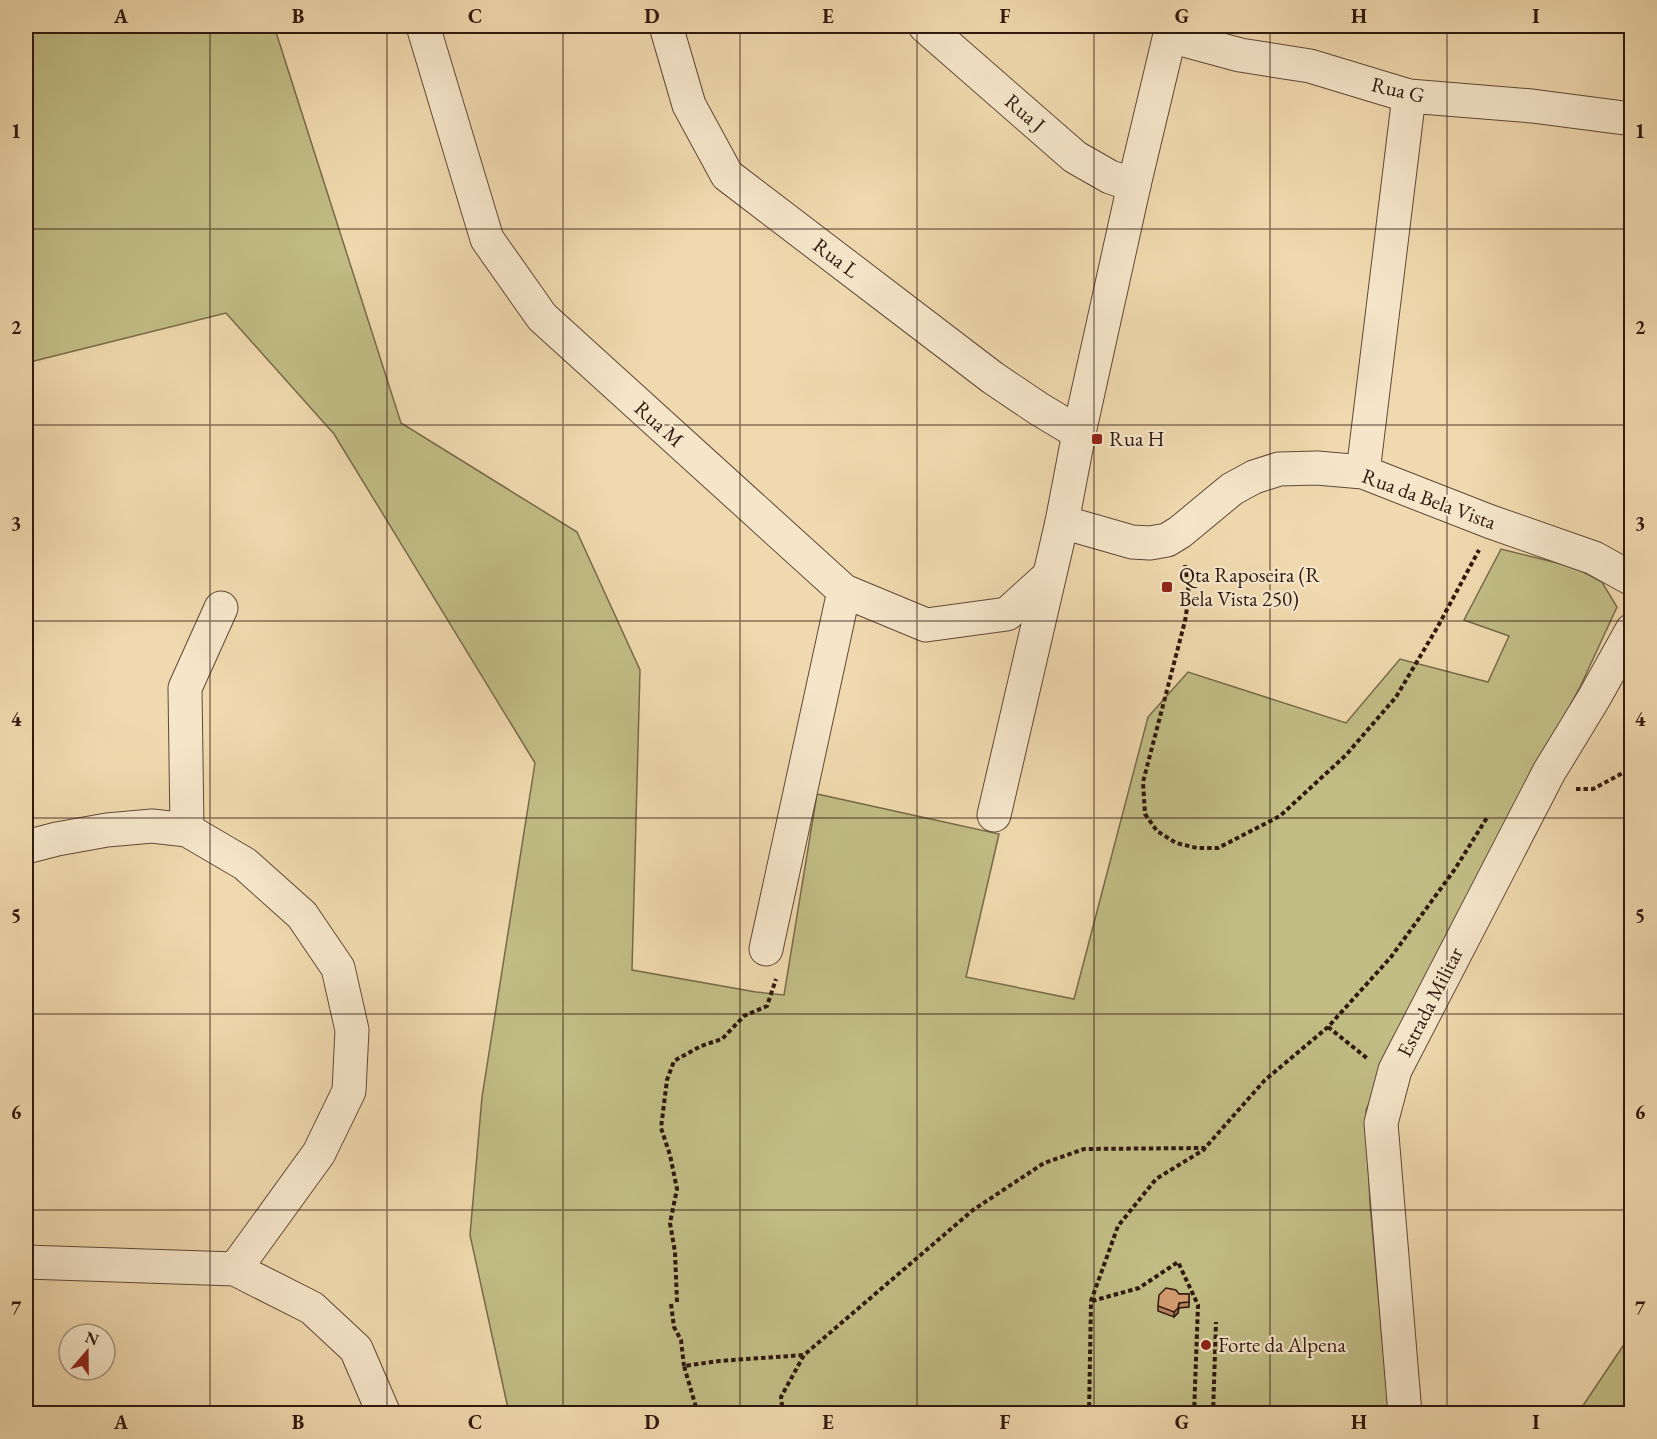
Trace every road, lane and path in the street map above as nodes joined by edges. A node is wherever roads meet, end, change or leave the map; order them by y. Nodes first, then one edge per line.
1 (423, 26) edge
2 (666, 26) edge
3 (925, 26) edge
4 (1171, 31) edge
5 (1409, 96) junction
6 (1632, 119) edge
7 (1134, 185) junction
8 (1079, 433) junction
9 (1363, 472) junction
10 (1062, 522) junction
11 (1491, 522) junction
12 (1180, 532) junction
13 (1049, 576) junction
14 (1632, 579) edge
15 (844, 591) junction
16 (221, 608) dead end
17 (1632, 630) edge
18 (1632, 768) edge
19 (1550, 772) junction
20 (1493, 808) dead end
21 (994, 815) dead end
22 (187, 830) junction
23 (26, 847) edge
24 (772, 963) joint
25 (1328, 1028) junction
26 (1393, 1079) junction
27 (1205, 1148) junction
28 (26, 1262) edge
29 (234, 1269) junction
30 (1091, 1301) junction
31 (677, 1302) dead end
32 (671, 1304) dead end
33 (1216, 1322) dead end
34 (804, 1355) junction
35 (684, 1366) junction
36 (384, 1413) edge
37 (698, 1413) edge
38 (783, 1413) edge
39 (1089, 1413) edge
40 (1194, 1413) edge
41 (1213, 1413) edge
42 (1405, 1413) edge

1 - 15 street, Rua M
2 - 8 street, Rua L
3 - 7 street, Rua J
4 - 5 street, Rua G
4 - 7 street
5 - 6 street, Rua G
5 - 9 street
7 - 8 street
8 - 10 street
9 - 11 street, Rua da Bela Vista
9 - 12 street, Rua da Bela Vista
10 - 12 street, Rua da Bela Vista
10 - 13 street
11 - 12 path
11 - 14 street, Rua da Bela Vista
13 - 15 street, Rua M
13 - 21 street
15 - 24 street
16 - 22 street
17 - 19 street, Estrada Militar
18 - 19 path
19 - 26 street, Estrada Militar
20 - 25 path
22 - 23 street
22 - 29 street
24 - 31 path
25 - 26 path
25 - 27 path
26 - 42 street, Estrada Militar
27 - 30 path
27 - 34 path
28 - 29 street
29 - 36 street
30 - 39 path
30 - 40 path
32 - 35 path
33 - 41 path
34 - 35 path
34 - 38 path
35 - 37 path

